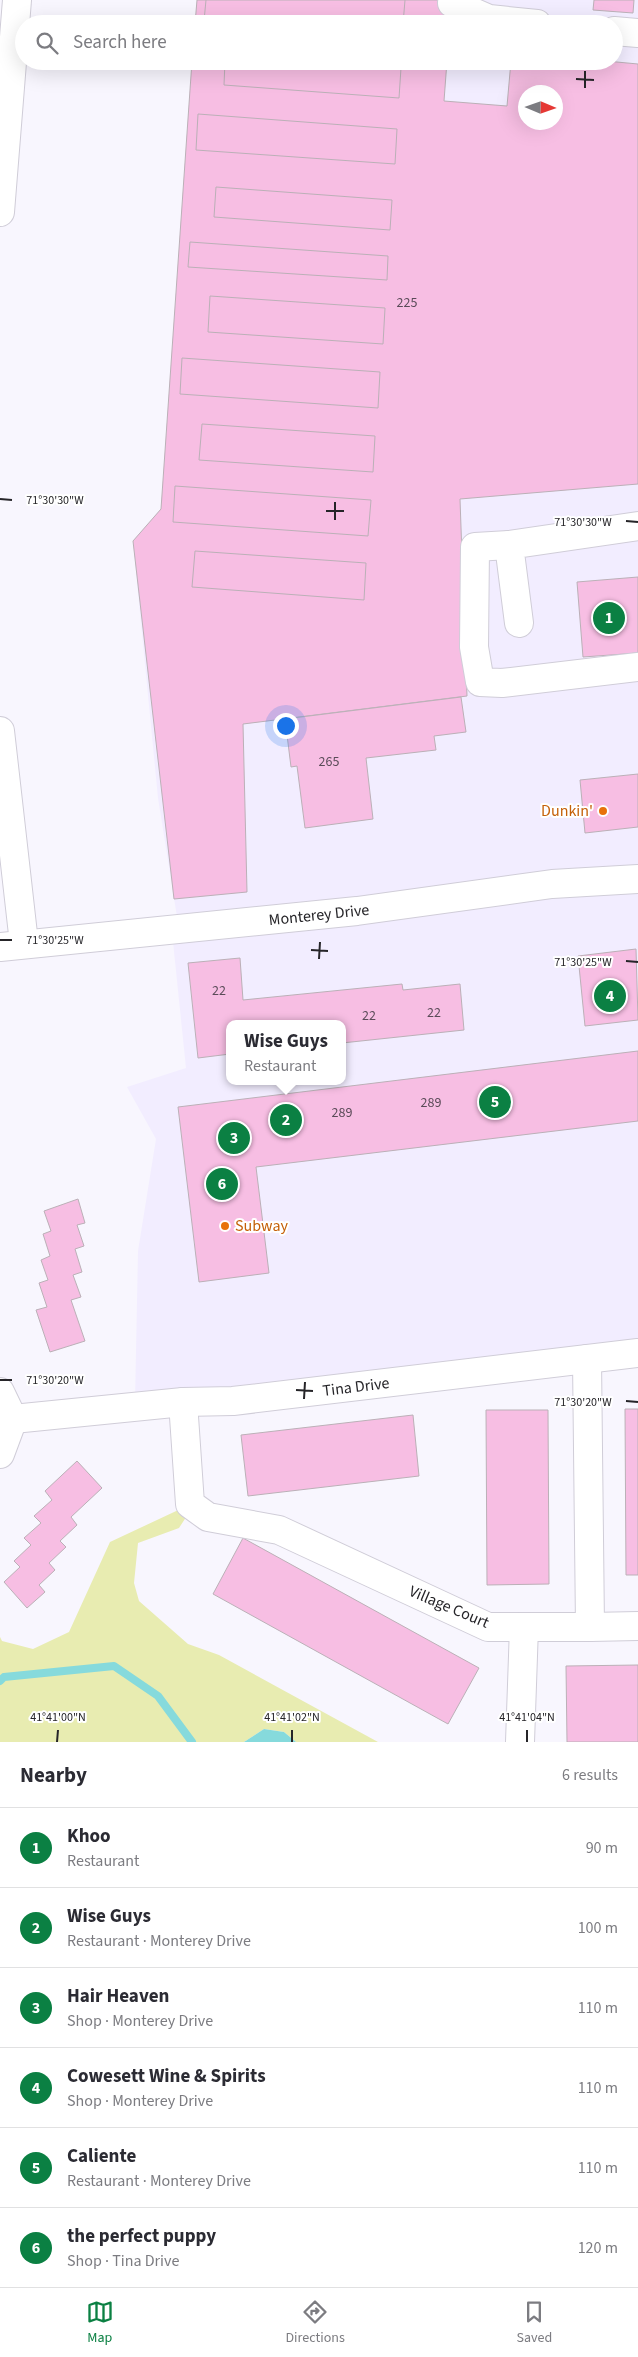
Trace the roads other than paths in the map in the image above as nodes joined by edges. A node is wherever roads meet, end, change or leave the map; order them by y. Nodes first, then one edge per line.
1 (16, 0) edge
2 (452, 3) dead end
3 (480, 15) edge
4 (623, 32) edge
5 (638, 33) edge
6 (4, 109) edge
7 (0, 212) edge
8 (638, 526) edge
9 (509, 545) junction
10 (519, 623) dead end
11 (638, 667) edge
12 (0, 731) edge
13 (638, 879) edge
14 (12, 945) edge
15 (638, 1354) edge
16 (587, 1359) junction
17 (0, 1392) edge
18 (183, 1402) junction
19 (13, 1419) junction
20 (0, 1454) edge
21 (638, 1626) edge
22 (524, 1627) junction
23 (590, 1627) junction
24 (520, 1742) edge

1 - 6 street
2 - 3 street
4 - 5 street
6 - 7 street
8 - 9 street
9 - 10 street
9 - 11 street
12 - 14 street
13 - 14 street, Monterey Drive
15 - 16 street, Tina Drive
16 - 18 street, Tina Drive
16 - 23 street
17 - 19 street
18 - 19 street, Tina Drive
18 - 22 street, Village Court
19 - 20 street
21 - 23 street, Village Court
22 - 23 street, Village Court
22 - 24 street

